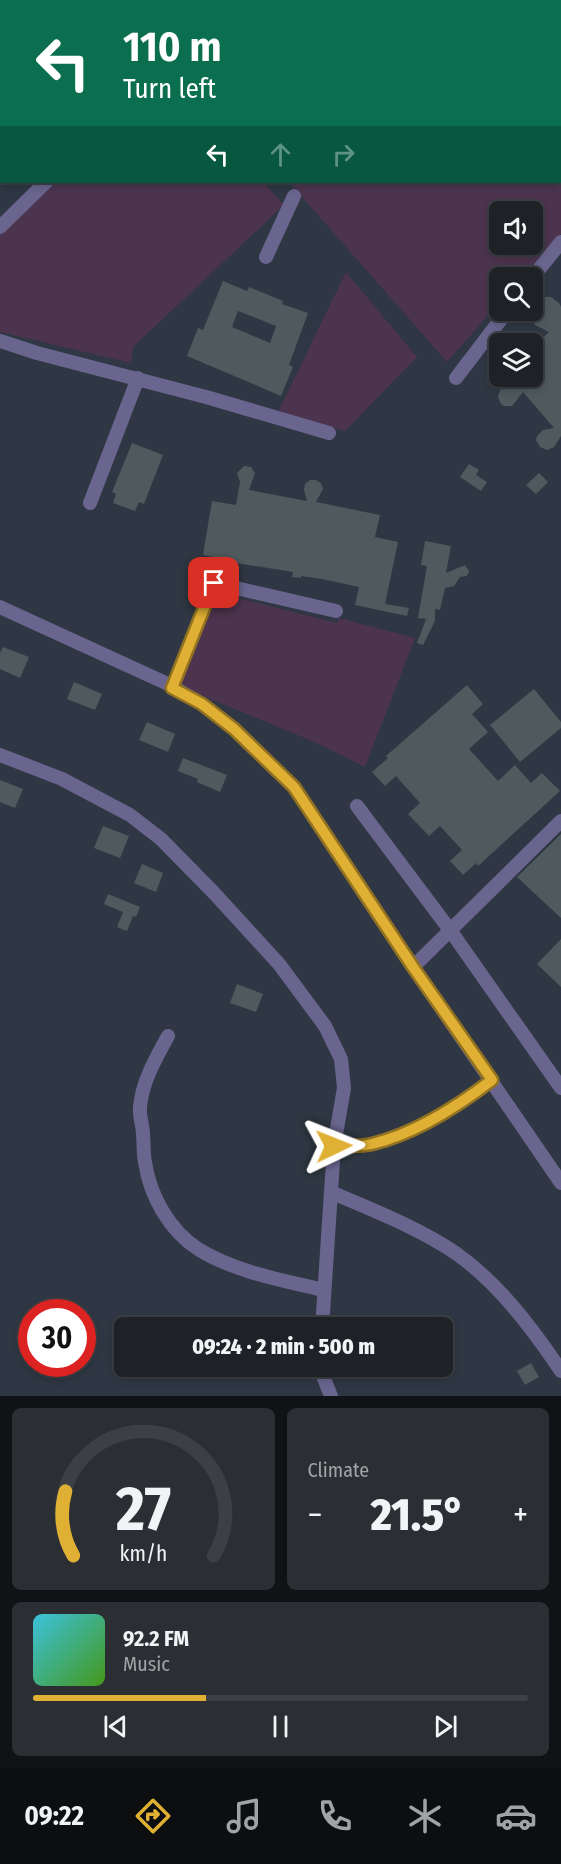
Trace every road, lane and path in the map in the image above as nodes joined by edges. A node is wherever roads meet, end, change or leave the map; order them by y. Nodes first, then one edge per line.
1 (45, 183) edge
2 (294, 196) dead end
3 (0, 227) edge
4 (559, 248) edge
5 (266, 257) dead end
6 (542, 267) edge
7 (499, 321) edge
8 (0, 342) edge
9 (138, 378) junction
10 (456, 378) dead end
11 (329, 433) dead end
12 (90, 503) dead end
13 (0, 608) edge
14 (336, 611) dead end
15 (172, 688) junction
16 (0, 754) edge
17 (357, 806) dead end
18 (561, 821) edge
19 (450, 930) junction
20 (413, 967) junction
21 (168, 1036) dead end
22 (492, 1080) junction
23 (561, 1088) edge
24 (334, 1146) junction
25 (561, 1183) edge
26 (333, 1193) junction
27 (323, 1290) junction
28 (322, 1317) edge
29 (561, 1371) edge
30 (323, 1377) edge
31 (331, 1396) edge

1 - 3 street
2 - 5 street
4 - 6 street
7 - 10 street
8 - 9 street
9 - 11 street
9 - 12 street
13 - 15 street
14 - 15 street
15 - 20 street
16 - 24 street
17 - 19 street
18 - 19 street
19 - 20 street
19 - 23 street
20 - 22 street
21 - 27 street
22 - 24 street
22 - 25 street
24 - 26 street
26 - 27 street
26 - 29 street
27 - 28 street
30 - 31 street

